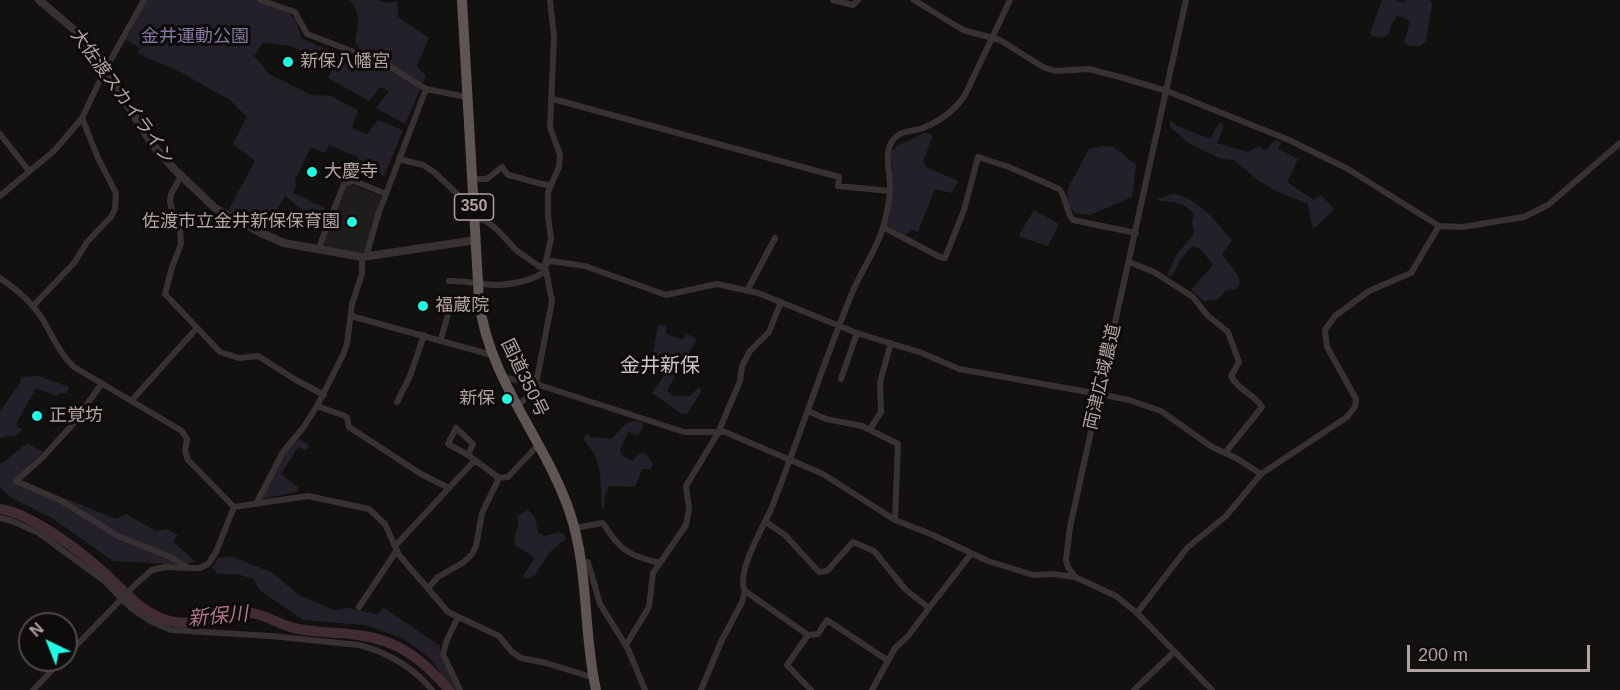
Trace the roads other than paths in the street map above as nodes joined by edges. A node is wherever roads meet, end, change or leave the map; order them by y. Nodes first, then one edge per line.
1 (39, 0) edge
2 (144, 0) edge
3 (260, 0) edge
4 (462, 0) edge
5 (550, 0) edge
6 (833, 0) edge
7 (858, 0) edge
8 (914, 0) edge
9 (1010, 0) edge
10 (1186, 0) edge
11 (992, 38) junction
12 (105, 70) junction
13 (426, 88) junction
14 (1167, 91) junction
15 (467, 97) junction
16 (553, 99) junction
17 (82, 118) junction
18 (0, 134) edge
19 (1620, 143) edge
20 (399, 159) junction
21 (29, 171) junction
22 (180, 176) junction
23 (472, 179) junction
24 (550, 185) junction
25 (890, 191) junction
26 (386, 194) junction
27 (0, 196) edge
28 (474, 212) junction
29 (1440, 226) junction
30 (883, 227) junction
31 (1136, 233) junction
32 (775, 238) dead end
33 (476, 240) junction
34 (318, 250) junction
35 (364, 257) junction
36 (1129, 262) junction
37 (545, 268) junction
38 (0, 278) edge
39 (449, 280) dead end
40 (478, 282) junction
41 (747, 291) junction
42 (781, 302) junction
43 (33, 306) junction
44 (480, 306) junction
45 (351, 316) junction
46 (840, 326) junction
47 (196, 329) junction
48 (857, 333) junction
49 (424, 335) junction
50 (441, 339) junction
51 (891, 343) junction
52 (492, 355) junction
53 (502, 377) junction
54 (841, 379) dead end
55 (102, 383) junction
56 (536, 384) junction
57 (1100, 394) junction
58 (324, 395) junction
59 (132, 400) junction
60 (397, 402) dead end
61 (317, 406) junction
62 (518, 406) junction
63 (808, 411) junction
64 (870, 429) junction
65 (718, 433) junction
66 (539, 444) junction
67 (1225, 453) junction
68 (468, 455) junction
69 (476, 460) junction
70 (790, 460) junction
71 (1260, 474) junction
72 (499, 478) junction
73 (449, 488) junction
74 (256, 504) junction
75 (234, 507) junction
76 (0, 518) edge
77 (895, 520) junction
78 (766, 522) junction
79 (574, 528) junction
80 (397, 548) junction
81 (971, 554) junction
82 (580, 562) junction
83 (660, 563) junction
84 (189, 568) junction
85 (1075, 577) junction
86 (429, 587) junction
87 (745, 591) junction
88 (121, 599) junction
89 (600, 604) junction
90 (359, 607) dead end
91 (929, 608) junction
92 (590, 613) dead end
93 (1137, 613) junction
94 (458, 617) junction
95 (808, 635) junction
96 (78, 644) edge
97 (626, 645) junction
98 (1174, 652) junction
99 (887, 660) junction
100 (50, 672) edge
101 (593, 676) junction
102 (33, 690) edge
103 (432, 690) edge
104 (460, 690) edge
105 (596, 690) edge
106 (645, 690) edge
107 (701, 690) edge
108 (811, 690) edge
109 (872, 690) edge
110 (1134, 690) edge
111 (1212, 690) edge

1 - 12 street, 大佐渡スカイライン
2 - 12 street
3 - 13 street
4 - 15 highway, 国道350号 / 350
5 - 16 street
6 - 7 street
8 - 11 street
9 - 11 street
10 - 14 street, 両津広域農道
11 - 14 street
11 - 25 street
12 - 17 street
12 - 22 street, 大佐渡スカイライン
13 - 15 street
13 - 20 street
14 - 29 street
14 - 31 street, 両津広域農道
15 - 23 highway, 国道350号 / 350
16 - 24 street
16 - 25 street
17 - 21 street
17 - 43 street
18 - 21 street
19 - 29 street
20 - 26 street
20 - 28 street
21 - 27 street
22 - 34 street, 大佐渡スカイライン
22 - 47 street
23 - 24 street
23 - 28 highway, 国道350号 / 350
24 - 37 street
25 - 30 street
26 - 34 street
26 - 35 street
28 - 33 highway, 国道350号 / 350
28 - 37 street
29 - 71 street
30 - 31 street
30 - 46 street
31 - 36 street, 両津広域農道
32 - 41 street
33 - 35 street, 大佐渡スカイライン
33 - 40 highway, 国道350号 / 350
34 - 35 street, 大佐渡スカイライン
35 - 45 street
36 - 57 street, 両津広域農道
36 - 67 street
37 - 40 street
37 - 41 street
37 - 56 street
38 - 43 street
39 - 40 street
40 - 44 highway, 国道350号 / 350
41 - 42 street
42 - 46 street
42 - 65 street
43 - 55 street
44 - 50 street
44 - 52 highway, 国道350号 / 350
45 - 49 street
45 - 58 street
46 - 48 street
46 - 63 street
47 - 58 street
47 - 59 street
48 - 51 street
48 - 54 street
49 - 50 street
49 - 60 street
50 - 52 street
51 - 57 street
51 - 64 street
52 - 53 highway, 国道350号 / 350
53 - 56 street
53 - 62 highway, 国道350号 / 350
55 - 59 street
55 - 84 street
56 - 62 street
56 - 65 street
57 - 67 street
57 - 85 street, 両津広域農道
58 - 61 street
59 - 75 street
61 - 73 street
61 - 74 street
62 - 66 highway, 国道350号 / 350
63 - 64 street
63 - 70 street
64 - 77 street
65 - 70 street
65 - 83 street
66 - 72 street
66 - 79 highway, 国道350号 / 350
67 - 71 street
68 - 68 street
68 - 69 street
69 - 72 street
69 - 73 street
70 - 77 street
70 - 78 street
71 - 93 street
72 - 86 street
73 - 80 street
74 - 75 street
74 - 80 street
75 - 84 street
76 - 88 street
77 - 81 street
78 - 87 street
78 - 91 street
79 - 82 highway, 国道350号 / 350
79 - 83 street
80 - 86 street
80 - 90 street
81 - 85 street
81 - 91 street
82 - 89 street
82 - 101 highway, 国道350号 / 350
83 - 97 street
84 - 88 street
85 - 93 street
86 - 94 street
87 - 95 street
87 - 107 street
88 - 96 street
88 - 103 street
89 - 92 street
89 - 97 street
91 - 99 street
93 - 98 street
94 - 101 street
94 - 104 street
95 - 99 street
95 - 108 street
97 - 106 street
98 - 110 street
98 - 111 street
99 - 109 street
100 - 102 street
101 - 105 highway, 国道350号 / 350

